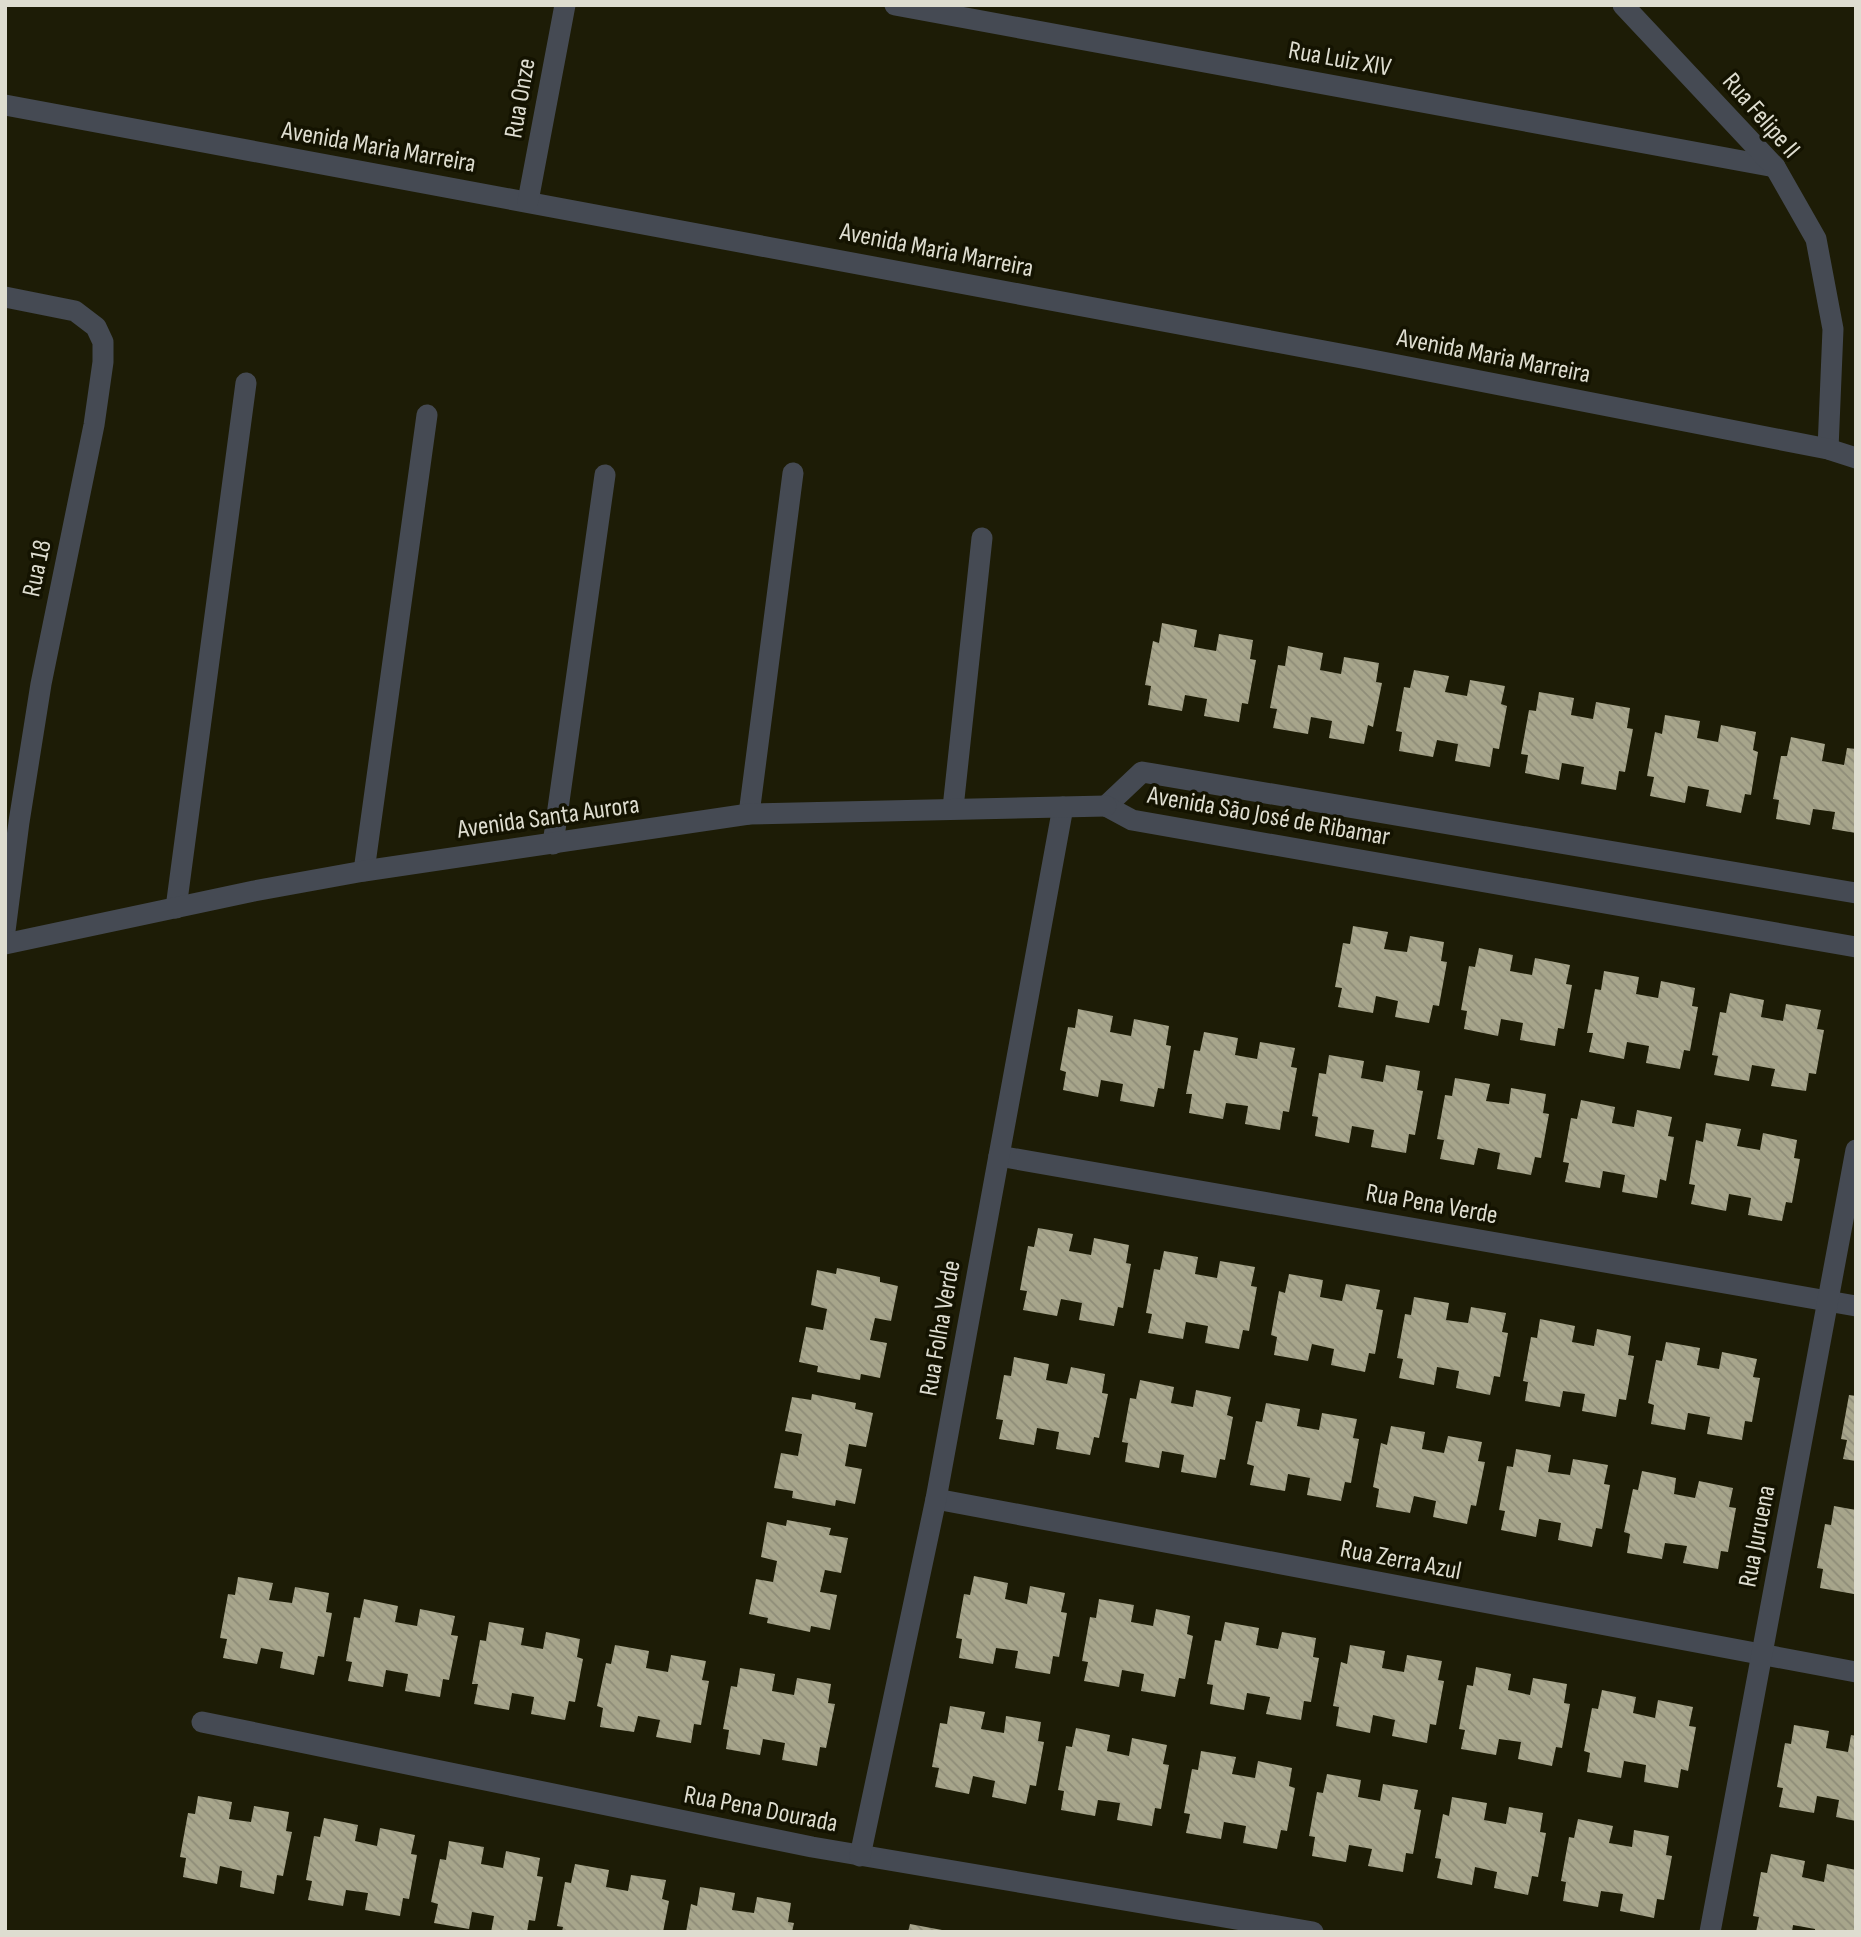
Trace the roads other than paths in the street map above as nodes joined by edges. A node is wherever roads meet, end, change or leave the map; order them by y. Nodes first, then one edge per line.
1 (565, 5) edge
2 (895, 5) edge
3 (1623, 5) edge
4 (5, 105) edge
5 (1775, 166) junction
6 (528, 201) junction
7 (5, 297) edge
8 (246, 383) dead end
9 (427, 415) dead end
10 (1828, 449) junction
11 (1856, 458) edge
12 (793, 474) dead end
13 (605, 475) dead end
14 (982, 538) dead end
15 (1106, 806) junction
16 (1063, 807) junction
17 (953, 808) junction
18 (749, 814) junction
19 (553, 845) junction
20 (365, 871) junction
21 (1856, 893) edge
22 (176, 908) junction
23 (5, 931) edge
24 (5, 944) edge
25 (1856, 947) edge
26 (1856, 1150) edge
27 (999, 1156) junction
28 (1828, 1301) junction
29 (1856, 1306) edge
30 (936, 1499) junction
31 (1762, 1655) junction
32 (1856, 1672) edge
33 (202, 1722) dead end
34 (860, 1856) junction
35 (1313, 1932) edge
36 (1710, 1932) edge

1 - 6 street, Rua Onze
2 - 5 street, Rua Luiz XIV
3 - 5 street, Rua Felipe II
4 - 6 street, Avenida Maria Marreira
5 - 10 street, Rua Felipe II
6 - 10 street, Avenida Maria Marreira
7 - 23 street, Rua 18
8 - 22 street
9 - 20 street
10 - 11 street, Avenida Maria Marreira
12 - 18 street
13 - 19 street
14 - 17 street
15 - 16 street, Avenida Santa Aurora
15 - 21 street, Avenida São José de Ribamar
15 - 25 street, Avenida São José de Ribamar
16 - 17 street, Avenida Santa Aurora
16 - 27 street, Rua Folha Verde
17 - 18 street, Avenida Santa Aurora
18 - 19 street, Avenida Santa Aurora
19 - 20 street, Avenida Santa Aurora
20 - 22 street, Avenida Santa Aurora
22 - 24 street, Avenida Santa Aurora
26 - 28 street, Rua Juruena
27 - 28 street, Rua Pena Verde
27 - 30 street, Rua Folha Verde
28 - 29 street, Rua Pena Verde
28 - 31 street, Rua Juruena
30 - 31 street, Rua Zerra Azul
30 - 34 street, Rua Folha Verde
31 - 32 street, Rua Zerra Azul
31 - 36 street, Rua Juruena
33 - 34 street, Rua Pena Dourada
34 - 35 street, Rua Pena Dourada

